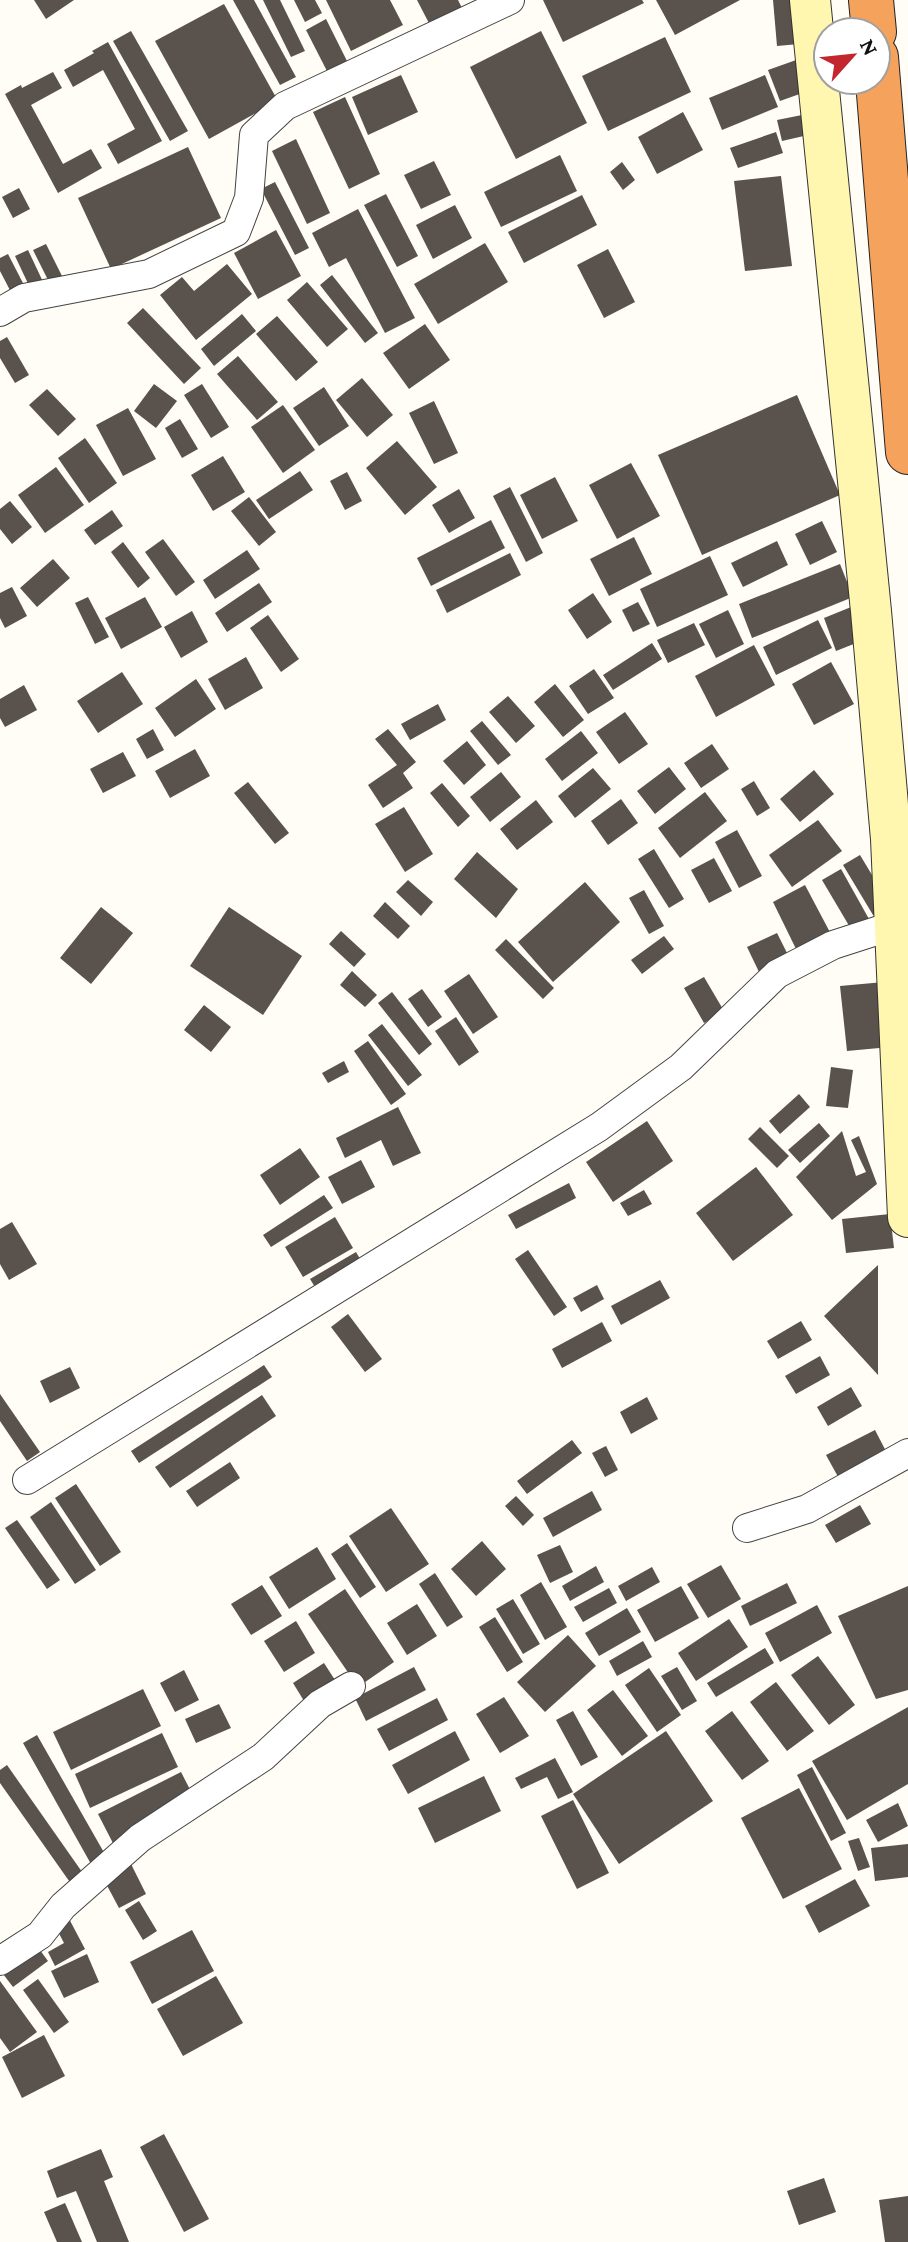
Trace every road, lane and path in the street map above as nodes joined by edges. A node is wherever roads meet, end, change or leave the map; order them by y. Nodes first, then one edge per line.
1 (510, 0) edge
2 (810, 0) edge
3 (879, 96) edge
4 (0, 311) edge
5 (908, 452) edge
6 (895, 925) junction
7 (908, 1217) edge
8 (908, 1453) edge
9 (27, 1480) dead end
10 (747, 1528) dead end
11 (351, 1686) dead end
12 (0, 1961) edge

1 - 4 street
2 - 6 main road
3 - 5 highway
6 - 7 main road
6 - 9 street
8 - 10 street
11 - 12 street

